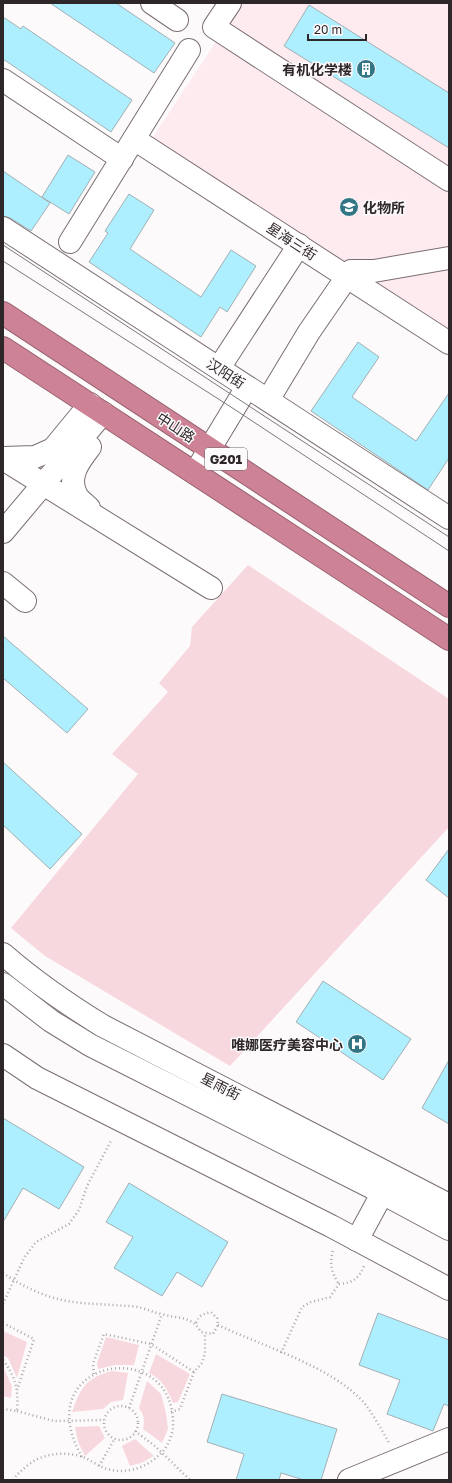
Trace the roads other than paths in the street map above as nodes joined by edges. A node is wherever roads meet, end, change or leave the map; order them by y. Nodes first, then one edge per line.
1 (152, 3) edge
2 (230, 3) edge
3 (177, 20) dead end
4 (189, 50) dead end
5 (3, 80) edge
6 (134, 139) junction
7 (122, 159) junction
8 (449, 180) edge
9 (3, 228) edge
10 (70, 242) dead end
11 (299, 245) junction
12 (449, 258) edge
13 (347, 278) junction
14 (3, 313) edge
15 (449, 343) edge
16 (3, 348) edge
17 (219, 368) junction
18 (247, 387) junction
19 (268, 400) junction
20 (102, 412) junction
21 (210, 449) junction
22 (3, 458) edge
23 (195, 473) junction
24 (45, 484) junction
25 (93, 514) junction
26 (449, 518) edge
27 (3, 532) edge
28 (3, 583) edge
29 (211, 588) dead end
30 (25, 601) dead end
31 (449, 606) edge
32 (449, 639) edge
33 (3, 954) edge
34 (3, 984) edge
35 (3, 1055) edge
36 (381, 1181) junction
37 (449, 1205) edge
38 (449, 1229) edge
39 (354, 1238) junction
40 (449, 1289) edge
41 (449, 1439) edge
42 (349, 1480) edge

1 - 3 street
2 - 8 street
4 - 6 street
5 - 7 street
6 - 7 street
6 - 11 street, 星海三街
7 - 10 street
9 - 17 street, 汉阳街
11 - 13 street, 星海三街
11 - 17 street
12 - 13 street
13 - 15 street, 星海三街
13 - 19 street
14 - 21 highway, 中山路 / G201
16 - 20 highway, 中山路 / G201
17 - 18 street, 汉阳街
18 - 19 street, 汉阳街
18 - 21 street
19 - 26 street, 汉阳街
20 - 22 street
20 - 23 highway, 中山路 / G201
20 - 24 street
20 - 25 street
21 - 23 street
21 - 31 highway, 中山路 / G201
22 - 24 street
23 - 32 highway, 中山路 / G201
24 - 25 street
24 - 27 street
25 - 29 street
28 - 30 street
33 - 36 street, 星雨街
34 - 36 street, 星雨街
35 - 39 street
36 - 37 street, 星雨街
36 - 38 street, 星雨街
36 - 39 street
39 - 40 street
41 - 42 street

